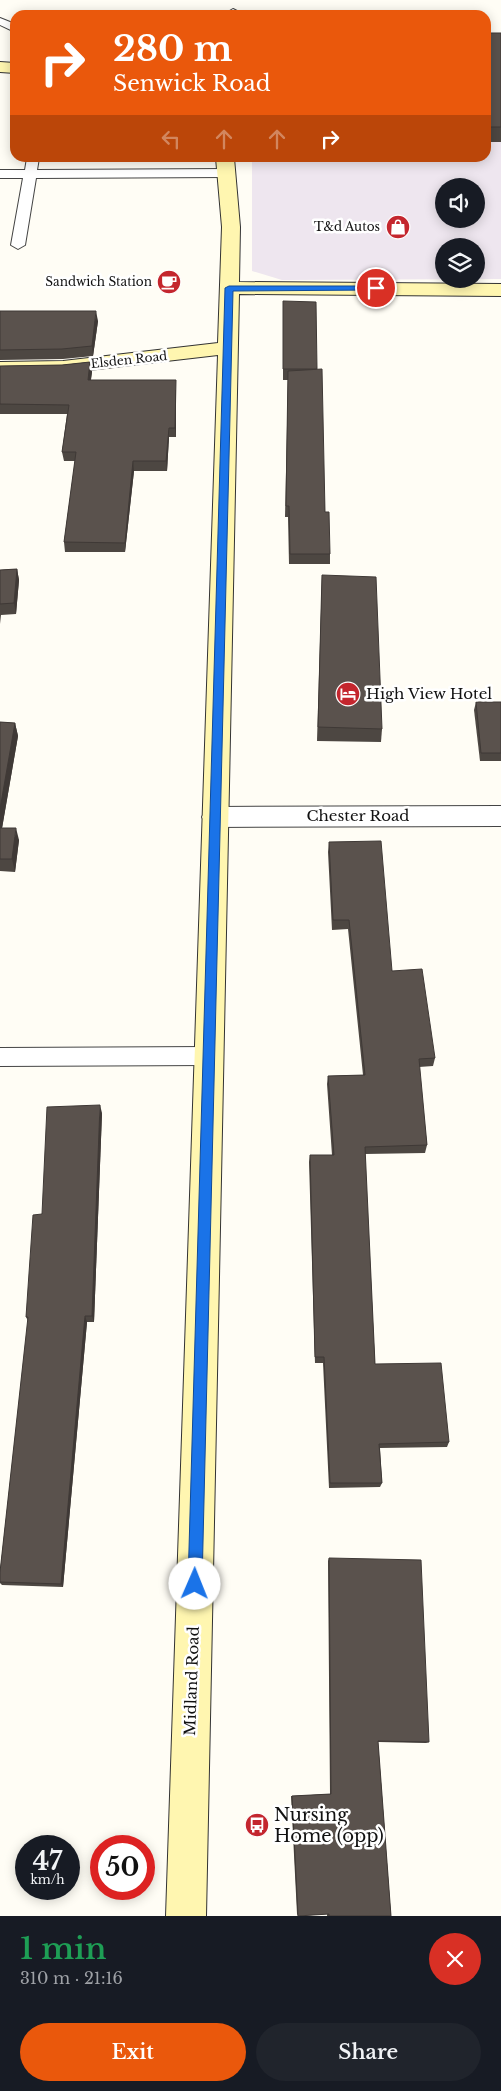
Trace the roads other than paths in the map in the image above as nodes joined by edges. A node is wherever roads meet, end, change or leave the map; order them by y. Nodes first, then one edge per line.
1 (0, 21) edge
2 (10, 32) edge
3 (32, 162) edge
4 (226, 165) edge
5 (0, 174) edge
6 (30, 174) junction
7 (18, 245) dead end
8 (229, 288) junction
9 (501, 290) edge
10 (228, 348) junction
11 (0, 368) edge
12 (501, 816) edge
13 (215, 817) junction
14 (209, 1056) junction
15 (0, 1057) edge
16 (186, 1916) edge

1 - 2 lane
3 - 6 lane
4 - 6 lane
4 - 8 main road, Midland Road
5 - 6 lane
6 - 7 lane
8 - 9 main road
8 - 10 main road, Midland Road
10 - 11 main road, Elsden Road
10 - 13 main road, Midland Road
12 - 13 street, Chester Road
13 - 14 main road, Midland Road
14 - 15 lane
14 - 16 main road, Midland Road

